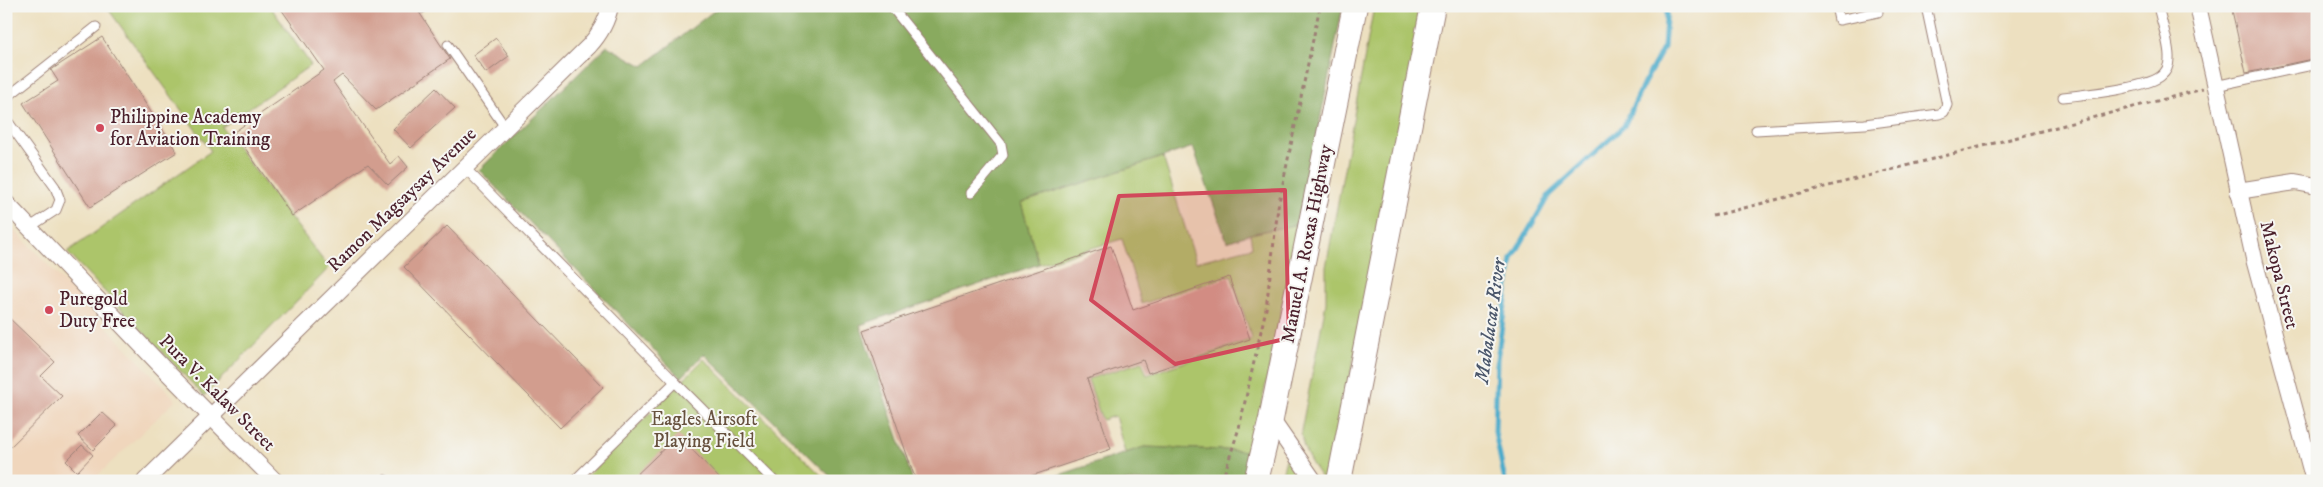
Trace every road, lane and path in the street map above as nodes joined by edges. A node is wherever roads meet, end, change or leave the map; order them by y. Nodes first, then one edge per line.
1 (610, 6) edge
2 (891, 6) edge
3 (1320, 6) edge
4 (1355, 6) edge
5 (1432, 6) edge
6 (1836, 6) edge
7 (1877, 6) edge
8 (1926, 6) edge
9 (2158, 6) edge
10 (2198, 6) edge
11 (96, 27) dead end
12 (448, 45) dead end
13 (2317, 64) edge
14 (2215, 86) junction
15 (2063, 97) dead end
16 (6, 98) edge
17 (6, 119) edge
18 (505, 127) junction
19 (1756, 130) dead end
20 (464, 167) junction
21 (2317, 186) edge
22 (2238, 191) junction
23 (971, 193) dead end
24 (6, 203) edge
25 (1713, 216) dead end
26 (30, 227) junction
27 (675, 382) junction
28 (211, 417) junction
29 (1271, 419) junction
30 (145, 481) edge
31 (276, 481) edge
32 (574, 481) edge
33 (774, 481) edge
34 (1222, 481) edge
35 (1256, 481) edge
36 (1314, 481) edge
37 (1339, 481) edge
38 (2314, 481) edge

1 - 18 street, Ramon Magsaysay Avenue
2 - 23 lane
3 - 34 path
4 - 29 main road, Manuel A. Roxas Highway
5 - 37 main road
6 - 7 lane
8 - 19 lane
9 - 15 lane
10 - 14 street, Makopa Street
11 - 16 lane
12 - 18 lane
13 - 14 lane
14 - 22 street, Makopa Street
14 - 25 path
17 - 26 lane
18 - 20 street, Ramon Magsaysay Avenue
20 - 27 lane
20 - 28 street, Ramon Magsaysay Avenue
21 - 22 street
22 - 38 street, Makopa Street
24 - 26 street, Pura V. Kalaw Street
26 - 28 street, Pura V. Kalaw Street
27 - 32 lane
27 - 33 lane
28 - 30 street, Ramon Magsaysay Avenue
28 - 31 street, Pura V. Kalaw Street
29 - 35 main road, Manuel A. Roxas Highway
29 - 36 street

